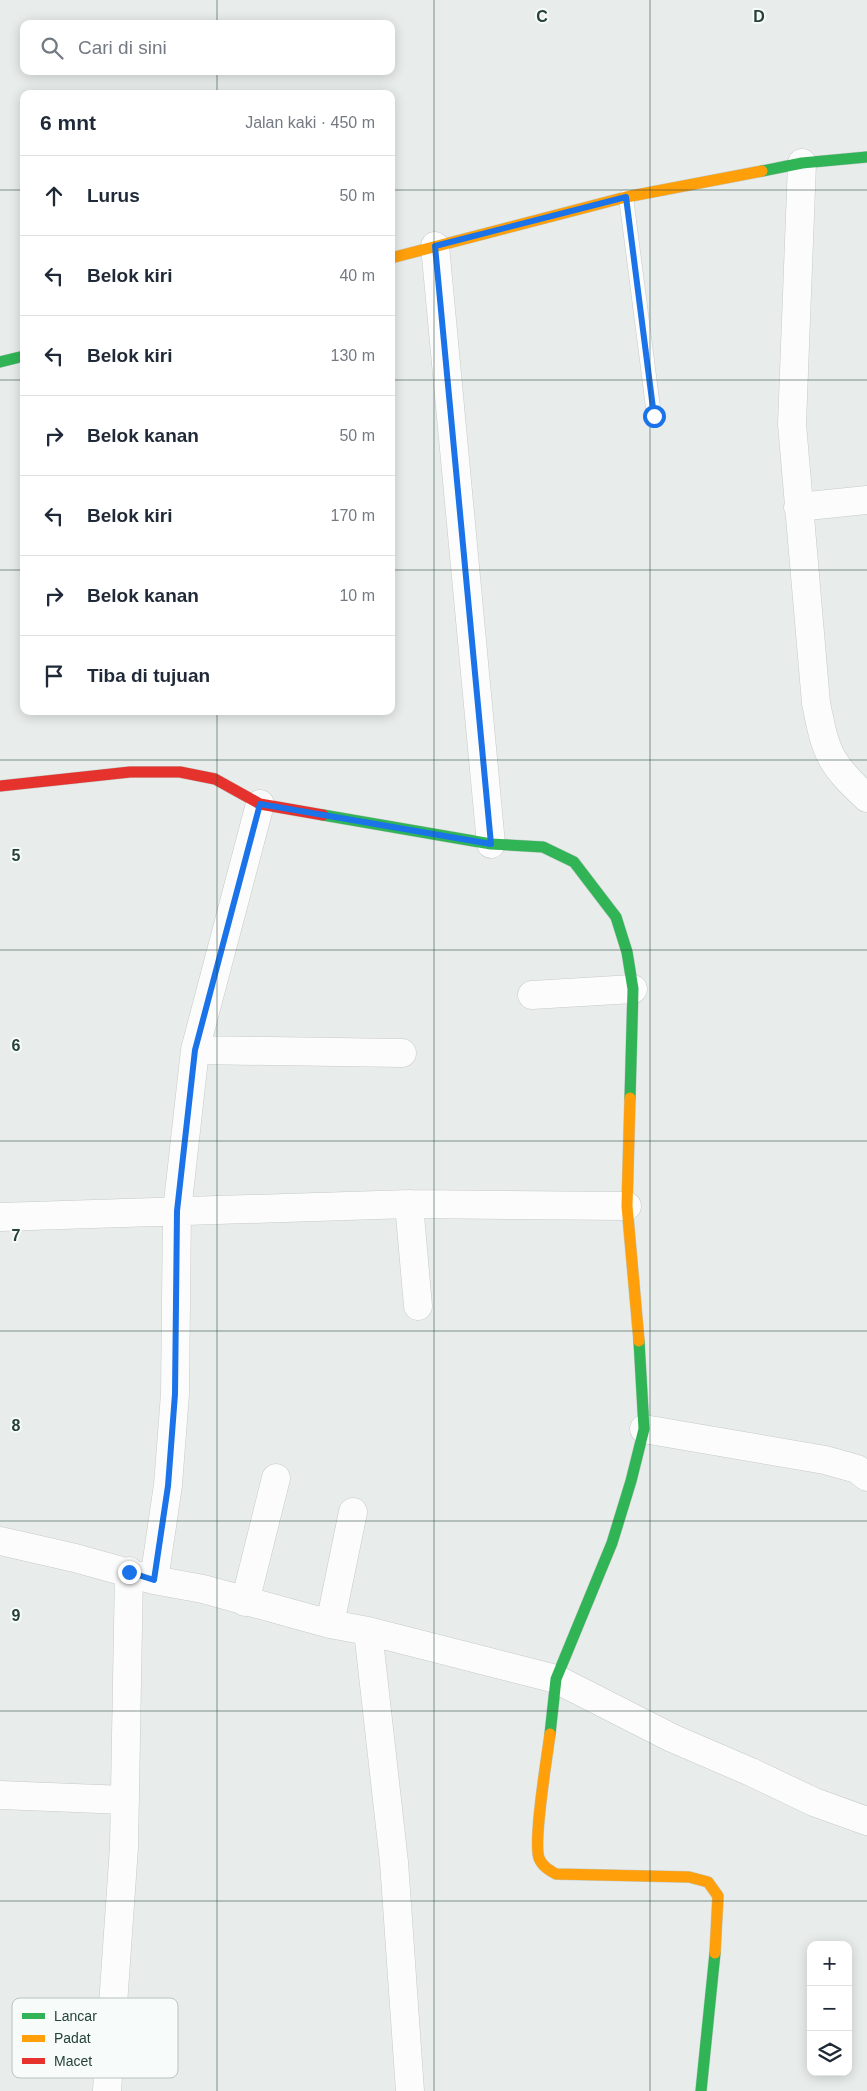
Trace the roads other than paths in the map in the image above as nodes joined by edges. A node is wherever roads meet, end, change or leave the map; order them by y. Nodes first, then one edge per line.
1 (867, 157) edge
2 (802, 163) junction
3 (626, 197) junction
4 (435, 246) junction
5 (395, 257) edge
6 (20, 357) edge
7 (0, 362) edge
8 (654, 416) dead end
9 (867, 500) edge
10 (798, 507) junction
11 (0, 786) edge
12 (867, 798) edge
13 (260, 804) junction
14 (491, 844) junction
15 (633, 989) junction
16 (532, 994) dead end
17 (195, 1050) junction
18 (402, 1053) dead end
19 (409, 1204) junction
20 (626, 1206) junction
21 (177, 1211) junction
22 (0, 1217) edge
23 (418, 1306) dead end
24 (644, 1429) junction
25 (867, 1476) edge
26 (276, 1478) dead end
27 (353, 1512) dead end
28 (0, 1541) edge
29 (141, 1576) junction
30 (245, 1602) junction
31 (330, 1624) junction
32 (368, 1631) junction
33 (556, 1679) junction
34 (0, 1795) edge
35 (125, 1800) junction
36 (867, 1821) edge
37 (113, 1998) edge
38 (108, 2078) edge
39 (107, 2091) edge
40 (394, 2091) edge
41 (410, 2091) edge
42 (701, 2091) edge

1 - 2 street
2 - 3 street
2 - 10 street
3 - 4 street
3 - 8 lane
4 - 5 street
4 - 14 street
6 - 7 street
9 - 10 street
10 - 12 street
11 - 13 street
13 - 14 street
13 - 17 street
14 - 15 street
15 - 16 street
15 - 20 street
17 - 18 street
17 - 21 street
19 - 20 street
19 - 21 street
19 - 23 street
20 - 24 street
21 - 22 street
21 - 29 street
24 - 25 street
24 - 33 street
26 - 30 street
27 - 31 street
28 - 29 street
29 - 30 street
29 - 35 street
30 - 31 street
31 - 32 street
32 - 33 street
32 - 41 street
33 - 36 street
33 - 42 street
34 - 35 street
35 - 37 street
38 - 39 street
40 - 41 street

